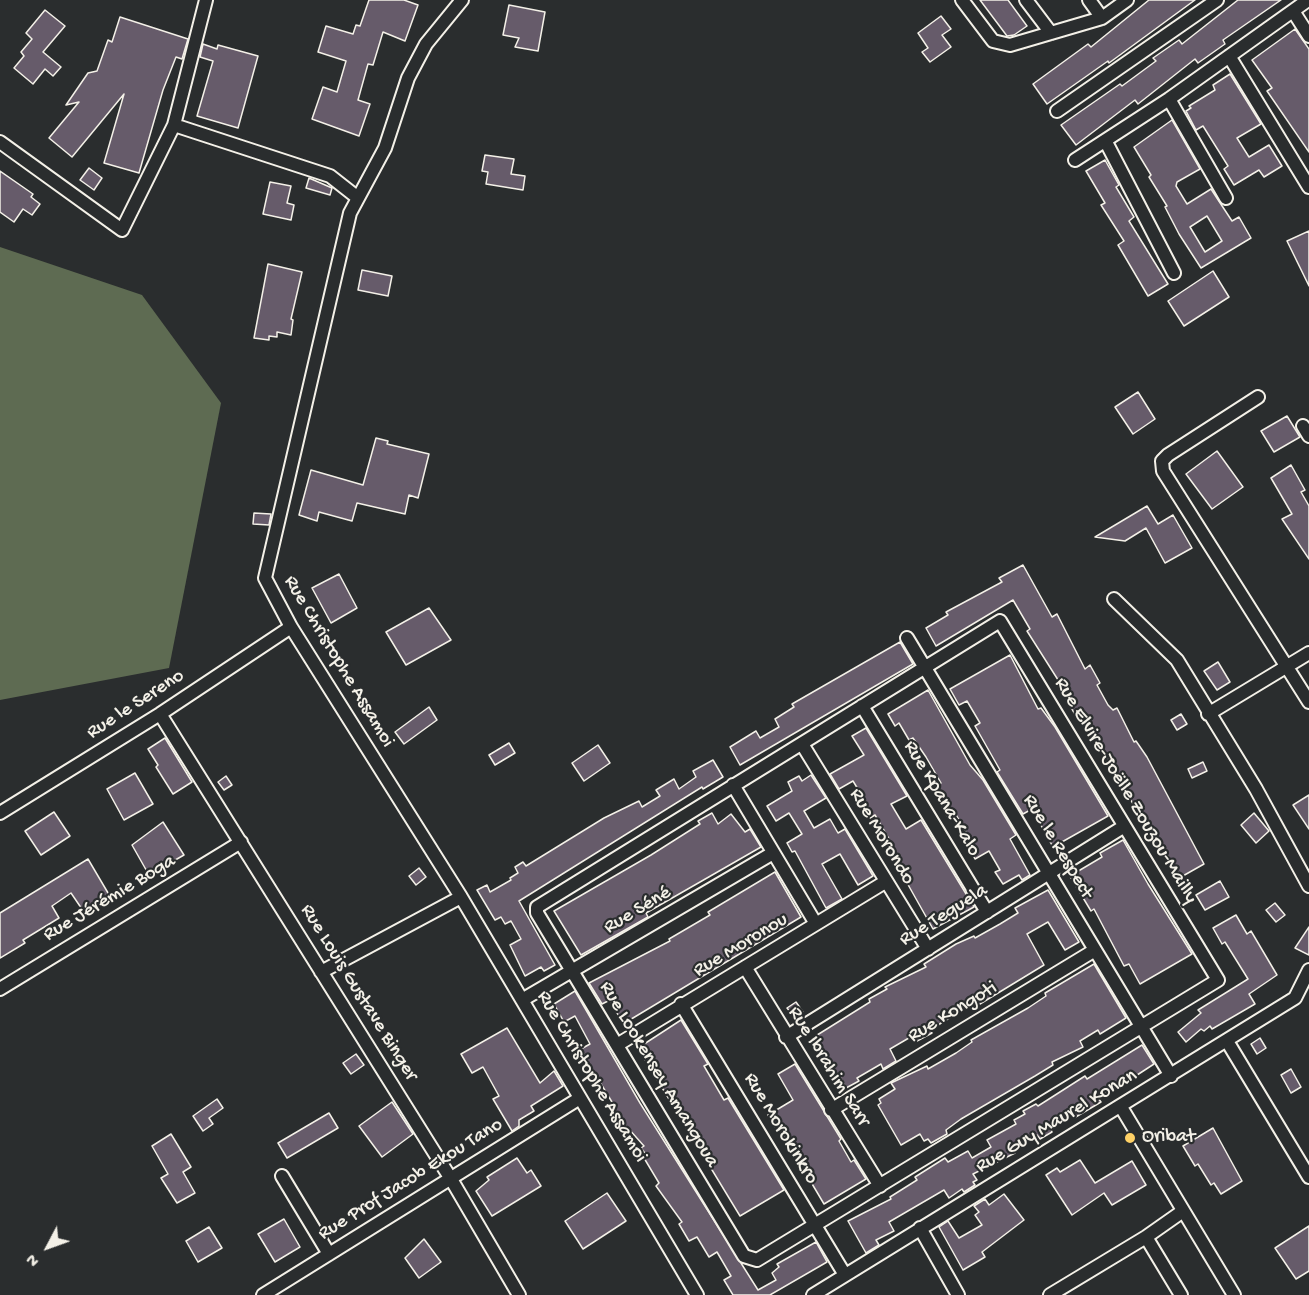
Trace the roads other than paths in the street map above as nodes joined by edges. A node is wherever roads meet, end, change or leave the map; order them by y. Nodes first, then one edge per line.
1 (206, 0) edge
2 (462, 0) edge
3 (962, 0) edge
4 (1026, 0) edge
5 (1089, 0) edge
6 (1127, 0) edge
7 (1217, 0) edge
8 (1308, 0) edge
9 (1293, 11) junction
10 (1102, 18) junction
11 (1051, 33) junction
12 (1309, 36) edge
13 (1229, 56) junction
14 (1169, 99) junction
15 (1057, 111) dead end
16 (174, 125) junction
17 (0, 142) edge
18 (1106, 142) junction
19 (1075, 160) dead end
20 (1309, 187) edge
21 (358, 198) junction
22 (1226, 198) dead end
23 (1174, 273) dead end
24 (1258, 397) dead end
25 (1114, 599) dead end
26 (291, 627) junction
27 (907, 638) dead end
28 (1309, 653) edge
29 (1287, 667) junction
30 (924, 668) junction
31 (1309, 702) edge
32 (862, 706) junction
33 (160, 714) junction
34 (1208, 714) junction
35 (802, 744) junction
36 (733, 785) junction
37 (0, 813) edge
38 (1123, 827) junction
39 (241, 842) junction
40 (773, 853) junction
41 (1050, 873) junction
42 (885, 882) junction
43 (1309, 886) edge
44 (461, 897) junction
45 (987, 912) junction
46 (816, 924) junction
47 (928, 949) junction
48 (1095, 950) junction
49 (745, 967) junction
50 (1309, 970) edge
51 (321, 972) junction
52 (573, 972) junction
53 (0, 989) edge
54 (522, 1000) junction
55 (681, 1004) junction
56 (1142, 1028) junction
57 (786, 1037) junction
58 (1227, 1041) junction
59 (617, 1045) junction
60 (1171, 1076) junction
61 (580, 1098) junction
62 (1121, 1107) junction
63 (831, 1110) junction
64 (282, 1176) dead end
65 (1309, 1177) edge
66 (451, 1179) junction
67 (880, 1186) junction
68 (1182, 1211) junction
69 (816, 1225) junction
70 (920, 1228) junction
71 (1146, 1237) junction
72 (329, 1254) junction
73 (845, 1275) junction
74 (263, 1295) edge
75 (519, 1295) edge
76 (697, 1295) edge
77 (813, 1295) edge
78 (958, 1295) edge
79 (1050, 1295) edge
80 (1181, 1295) edge
81 (1234, 1295) edge

1 - 16 street
2 - 21 street, Rue Christophe Assamoi
3 - 11 street
4 - 11 street
5 - 10 street
6 - 10 street
7 - 15 street
8 - 9 street
9 - 12 street
9 - 13 street
10 - 11 street
13 - 14 street
13 - 20 street
14 - 18 street
14 - 22 street
16 - 17 street
16 - 21 street
18 - 19 street
18 - 23 street
21 - 26 street, Rue Christophe Assamoi
24 - 29 street
25 - 34 street
26 - 33 street, Rue le Sereno
26 - 44 street, Rue Christophe Assamoi
27 - 30 street, Rue le Respect
28 - 29 street
29 - 31 street
29 - 34 street
30 - 32 street, Rue Lookensey Amangoua
30 - 38 street, Rue Elvire-Joëlle Zouzou-Mailly
30 - 41 street, Rue le Respect
32 - 35 street, Rue Lookensey Amangoua
32 - 45 street, Rue Kpana-Kalo
33 - 37 street, Rue le Sereno
33 - 39 street, Rue Louis Gustave Binger
34 - 43 street
35 - 36 street, Rue Lookensey Amangoua
35 - 42 street, Rue Morondo
36 - 40 street
36 - 52 street, Rue Lookensey Amangoua
38 - 41 street, Rue Teguela
38 - 56 street, Rue Elvire-Joëlle Zouzou-Mailly
39 - 51 street, Rue Louis Gustave Binger
39 - 53 street, Rue Jérémie Boga
40 - 46 street
40 - 52 street, Rue Séné
41 - 45 street, Rue Teguela
41 - 48 street, Rue le Respect
42 - 46 street, Rue Moronou
42 - 47 street, Rue Morondo
44 - 51 street
44 - 54 street, Rue Christophe Assamoi
45 - 47 street, Rue Teguela
46 - 49 street, Rue Moronou
47 - 57 street, Rue Teguela
48 - 56 street, Rue le Respect
48 - 63 street, Rue Kongoti
49 - 55 street, Rue Moronou
49 - 57 street, Rue Ibrahim Sarr
50 - 58 street, Rue Guy Maurel Konan
51 - 66 street, Rue Louis Gustave Binger
52 - 54 street, Rue Séné
52 - 59 street, Rue Lookensey Amangoua
54 - 61 street, Rue Christophe Assamoi
55 - 59 street, Rue Moronou
55 - 69 street, Rue Morokinkro
56 - 60 street, Rue le Respect
56 - 67 street, Rue Lookensey Amangoua
57 - 63 street, Rue Ibrahim Sarr
58 - 60 street, Rue Guy Maurel Konan
58 - 65 street
59 - 69 street, Rue Lookensey Amangoua
60 - 62 street, Rue Guy Maurel Konan
61 - 66 street, Rue Prof Jacob Ekou Tano
61 - 76 street, Rue Christophe Assamoi
62 - 68 street
62 - 70 street, Rue Guy Maurel Konan
63 - 67 street, Rue Ibrahim Sarr
64 - 72 street
66 - 72 street, Rue Prof Jacob Ekou Tano
66 - 75 street, Rue Louis Gustave Binger
67 - 69 street, Rue Lookensey Amangoua
68 - 71 street
68 - 81 street
69 - 73 street, Rue Morokinkro
70 - 73 street, Rue Guy Maurel Konan
70 - 78 street
71 - 79 street
71 - 80 street
72 - 74 street, Rue Prof Jacob Ekou Tano
73 - 77 street, Rue Guy Maurel Konan

